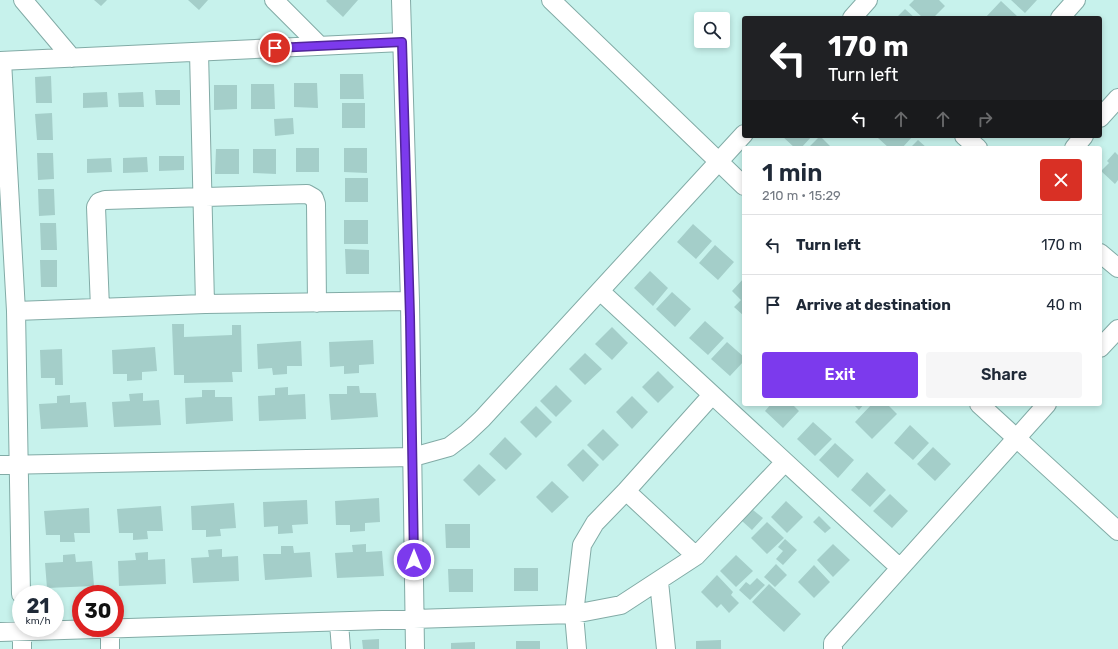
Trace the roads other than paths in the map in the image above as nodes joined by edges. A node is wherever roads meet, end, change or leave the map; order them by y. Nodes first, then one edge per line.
1 (23, 0) edge
2 (274, 0) edge
3 (401, 0) edge
4 (551, 0) edge
5 (868, 0) edge
6 (1076, 0) edge
7 (854, 16) edge
8 (1062, 16) edge
9 (402, 42) junction
10 (320, 46) junction
11 (198, 52) junction
12 (72, 58) junction
13 (1, 61) edge
14 (1118, 98) edge
15 (1102, 116) edge
16 (742, 136) edge
17 (966, 138) edge
18 (1082, 138) edge
19 (976, 146) edge
20 (1076, 146) edge
21 (718, 162) junction
22 (742, 184) edge
23 (202, 198) junction
24 (1102, 255) edge
25 (1118, 268) edge
26 (600, 291) junction
27 (410, 301) junction
28 (317, 303) junction
29 (205, 304) junction
30 (100, 308) junction
31 (16, 311) junction
32 (1118, 329) edge
33 (1102, 346) edge
34 (712, 395) junction
35 (981, 406) edge
36 (1045, 406) edge
37 (1015, 437) junction
38 (413, 457) junction
39 (784, 463) junction
40 (0, 465) edge
41 (19, 465) junction
42 (626, 491) junction
43 (1118, 531) edge
44 (696, 556) junction
45 (900, 568) junction
46 (659, 582) junction
47 (21, 585) edge
48 (574, 614) junction
49 (414, 618) junction
50 (339, 623) junction
51 (124, 628) edge
52 (12, 630) edge
53 (0, 632) edge
54 (22, 637) edge
55 (110, 637) edge
56 (22, 649) edge
57 (110, 649) edge
58 (341, 649) edge
59 (415, 649) edge
60 (577, 649) edge
61 (666, 649) edge
62 (833, 649) edge

1 - 12 street
2 - 10 street
3 - 9 street
4 - 21 street
5 - 7 street
6 - 8 street
9 - 10 street
9 - 27 street
10 - 11 street
11 - 12 street
11 - 23 street
12 - 13 street
13 - 31 street
14 - 15 street
16 - 21 street
17 - 19 street
18 - 20 street
21 - 22 street
21 - 26 street
23 - 28 street
23 - 29 street
23 - 30 street
24 - 25 street
26 - 34 street
26 - 38 street
27 - 28 street
27 - 38 street
28 - 29 street
29 - 30 street
30 - 31 street
31 - 41 street
32 - 33 street
34 - 39 street
34 - 42 street
35 - 37 street
36 - 37 street
37 - 43 street
37 - 45 street
38 - 41 street
38 - 49 street
39 - 44 street
39 - 45 street
40 - 41 street
41 - 47 street
42 - 44 street
42 - 48 street
44 - 46 street
45 - 62 street
46 - 48 street
46 - 61 street
48 - 49 street
48 - 60 street
49 - 50 street
49 - 59 street
50 - 51 street
50 - 58 street
52 - 53 street
54 - 56 street
55 - 57 street

